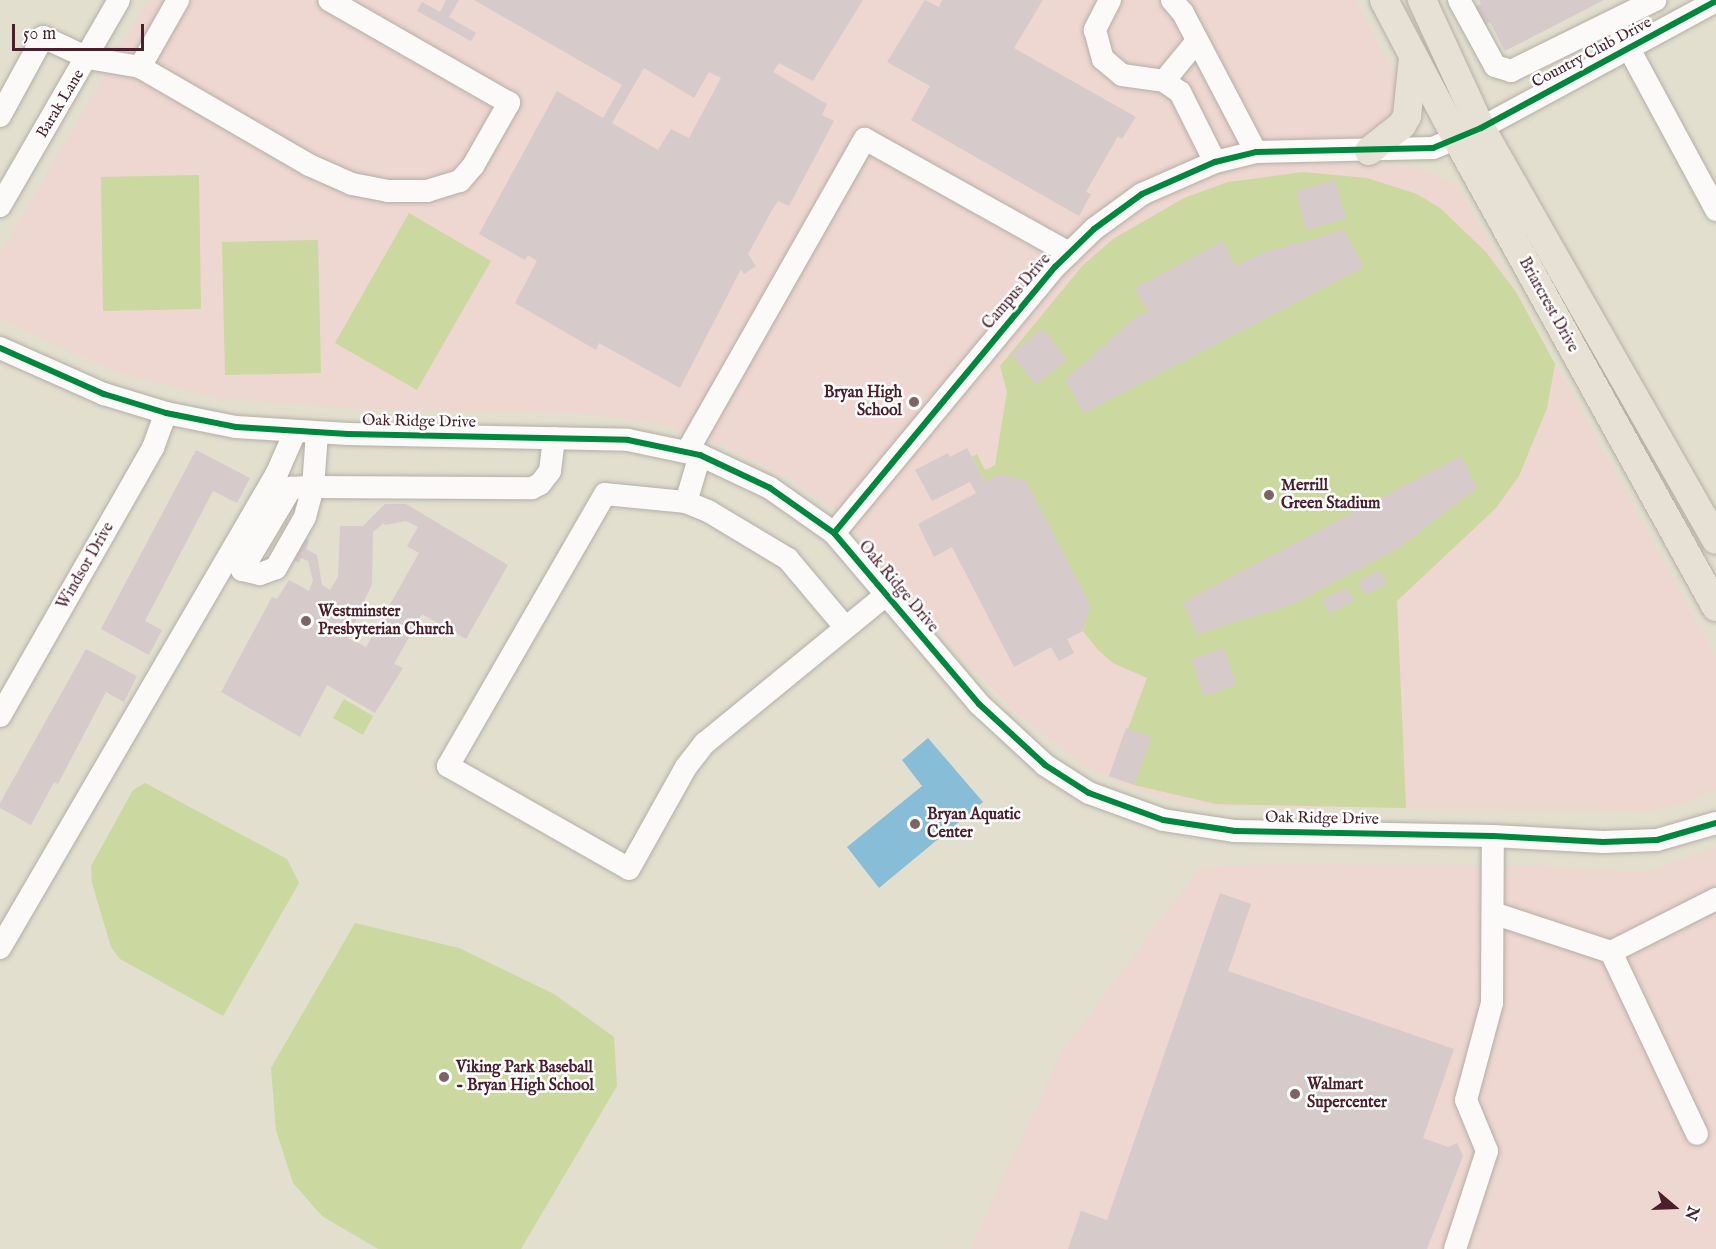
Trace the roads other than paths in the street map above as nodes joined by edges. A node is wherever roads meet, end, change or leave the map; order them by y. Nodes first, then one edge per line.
1 (119, 0) edge
2 (178, 0) edge
3 (329, 0) edge
4 (1110, 0) edge
5 (1172, 0) edge
6 (1384, 0) edge
7 (1422, 0) edge
8 (1459, 0) edge
9 (1655, 0) edge
10 (1716, 1) edge
11 (1614, 22) junction
12 (1197, 41) junction
13 (1629, 48) junction
14 (1413, 56) junction
15 (88, 57) junction
16 (140, 67) junction
17 (1164, 81) junction
18 (0, 116) edge
19 (1469, 133) junction
20 (1369, 151) junction
21 (1256, 152) junction
22 (1215, 162) junction
23 (0, 206) edge
24 (1716, 210) edge
25 (1069, 253) junction
26 (0, 348) edge
27 (166, 413) junction
28 (306, 432) junction
29 (554, 438) junction
30 (694, 453) junction
31 (686, 502) junction
32 (834, 533) junction
33 (1716, 540) edge
34 (887, 594) junction
35 (1716, 607) edge
36 (845, 627) junction
37 (0, 716) edge
38 (1716, 823) edge
39 (1493, 836) junction
40 (1716, 899) edge
41 (1493, 913) junction
42 (0, 948) edge
43 (1611, 952) junction
44 (1696, 1134) dead end
45 (1455, 1249) edge

1 - 15 street, Barak Lane
2 - 16 street
3 - 16 street
4 - 17 street
5 - 12 street
6 - 14 main road, Briarcrest Drive
7 - 19 main road, Briarcrest Drive
8 - 11 street
9 - 11 street
10 - 13 street, Country Club Drive
11 - 13 street
12 - 17 street
12 - 21 street
13 - 19 street, Country Club Drive
13 - 24 street
14 - 19 main road, Briarcrest Drive
14 - 20 main road
15 - 16 street
15 - 18 street
15 - 23 street, Barak Lane
17 - 22 street
19 - 20 street, Campus Drive
19 - 33 main road, Briarcrest Drive
19 - 35 main road, Briarcrest Drive
20 - 21 street, Campus Drive
21 - 22 street, Campus Drive
22 - 25 street, Campus Drive
25 - 30 street
25 - 32 street, Campus Drive
26 - 27 street, Oak Ridge Drive
27 - 28 street, Oak Ridge Drive
27 - 37 street, Windsor Drive
28 - 29 street, Oak Ridge Drive
28 - 29 street
28 - 42 street
29 - 30 street, Oak Ridge Drive
30 - 31 street
30 - 32 street, Oak Ridge Drive
31 - 36 street
31 - 36 street
32 - 34 street, Oak Ridge Drive
34 - 36 street
34 - 39 street, Oak Ridge Drive
38 - 39 street, Oak Ridge Drive
39 - 41 street
40 - 43 street
41 - 43 street
41 - 45 street
43 - 44 street

